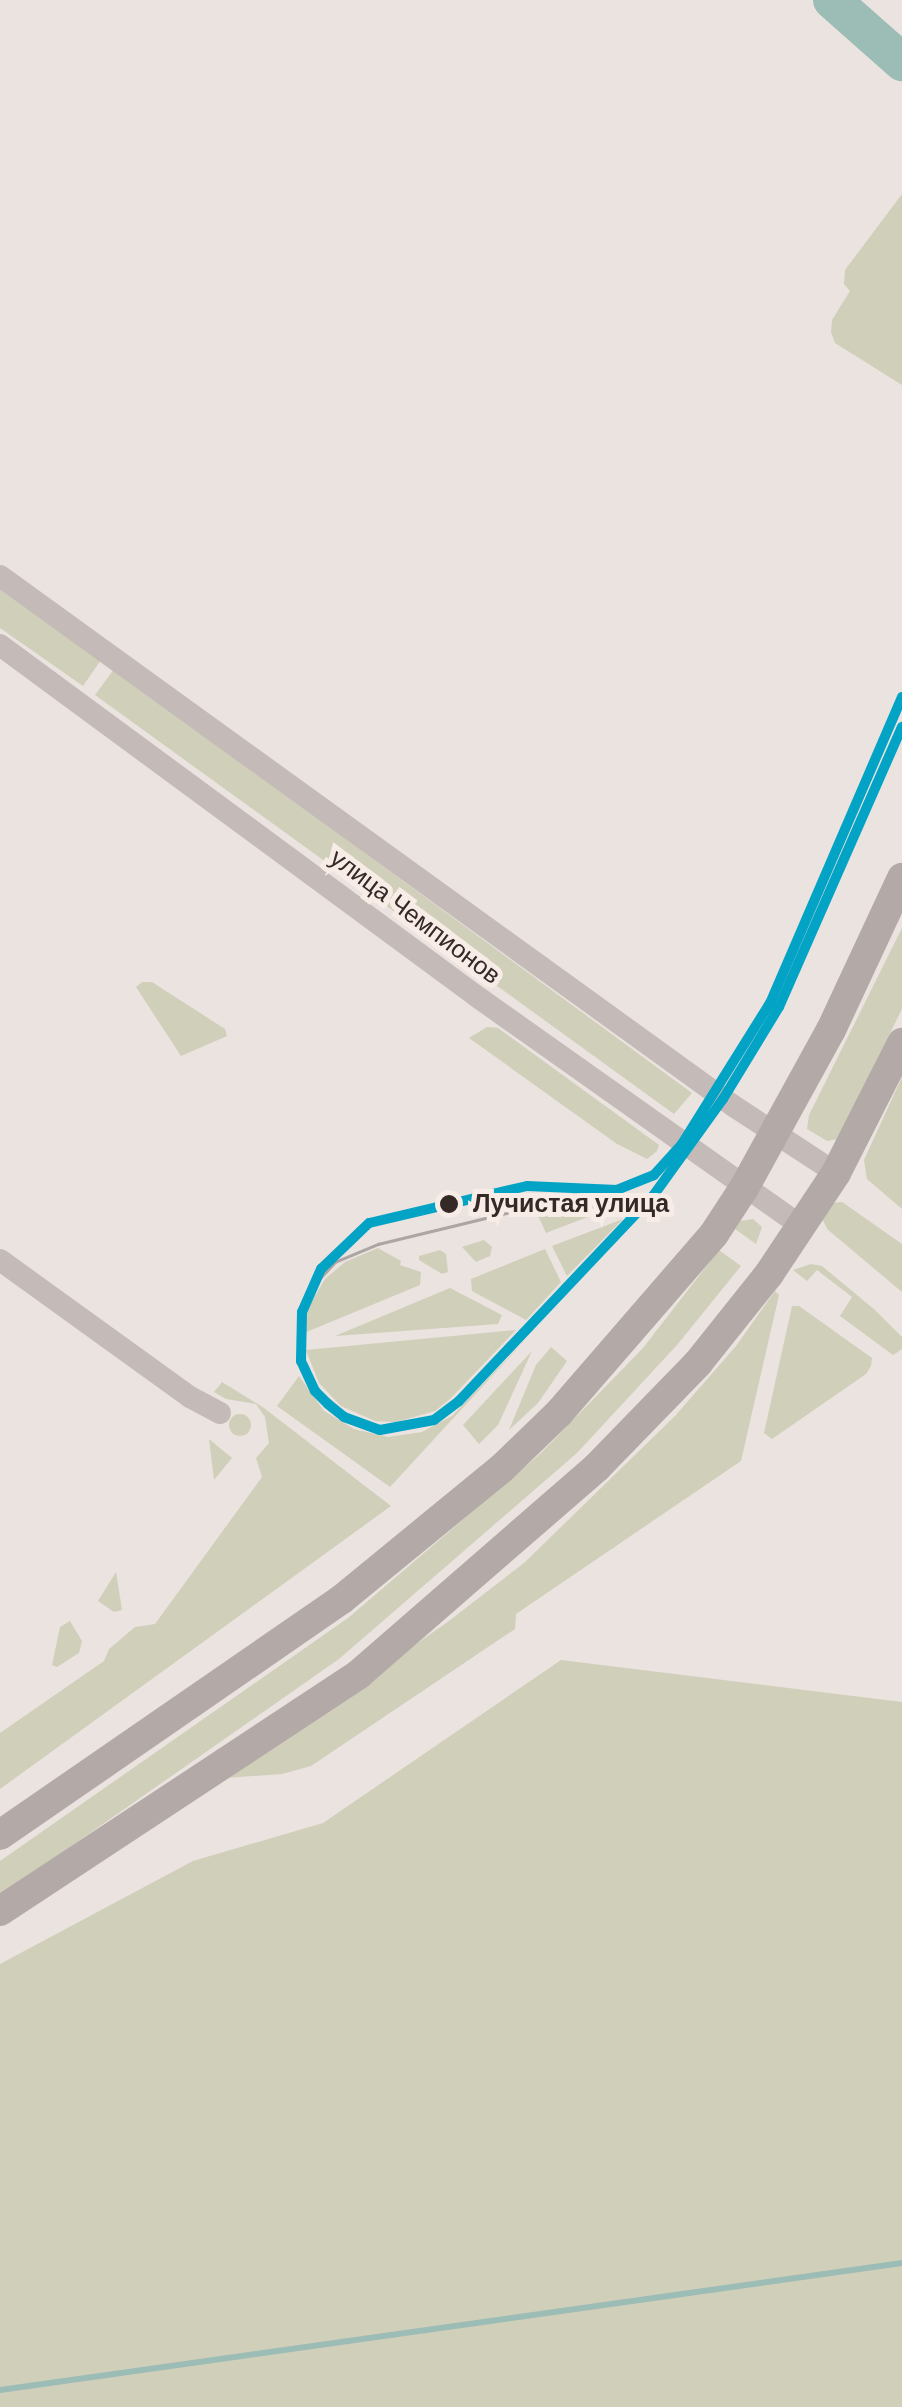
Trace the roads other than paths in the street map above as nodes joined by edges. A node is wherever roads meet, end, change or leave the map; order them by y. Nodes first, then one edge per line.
1 (0, 576) edge
2 (0, 645) edge
3 (902, 878) edge
4 (902, 1044) edge
5 (777, 1133) junction
6 (836, 1173) junction
7 (744, 1188) junction
8 (802, 1226) junction
9 (0, 1260) edge
10 (220, 1413) dead end
11 (0, 1835) edge
12 (0, 1911) edge

1 - 5 street, улица Чемпионов
2 - 7 street, улица Чемпионов
3 - 5 main road
4 - 6 main road
5 - 6 street, улица Чемпионов
5 - 7 main road
6 - 8 main road
7 - 8 street, улица Чемпионов
7 - 11 main road
8 - 12 main road
9 - 10 street

